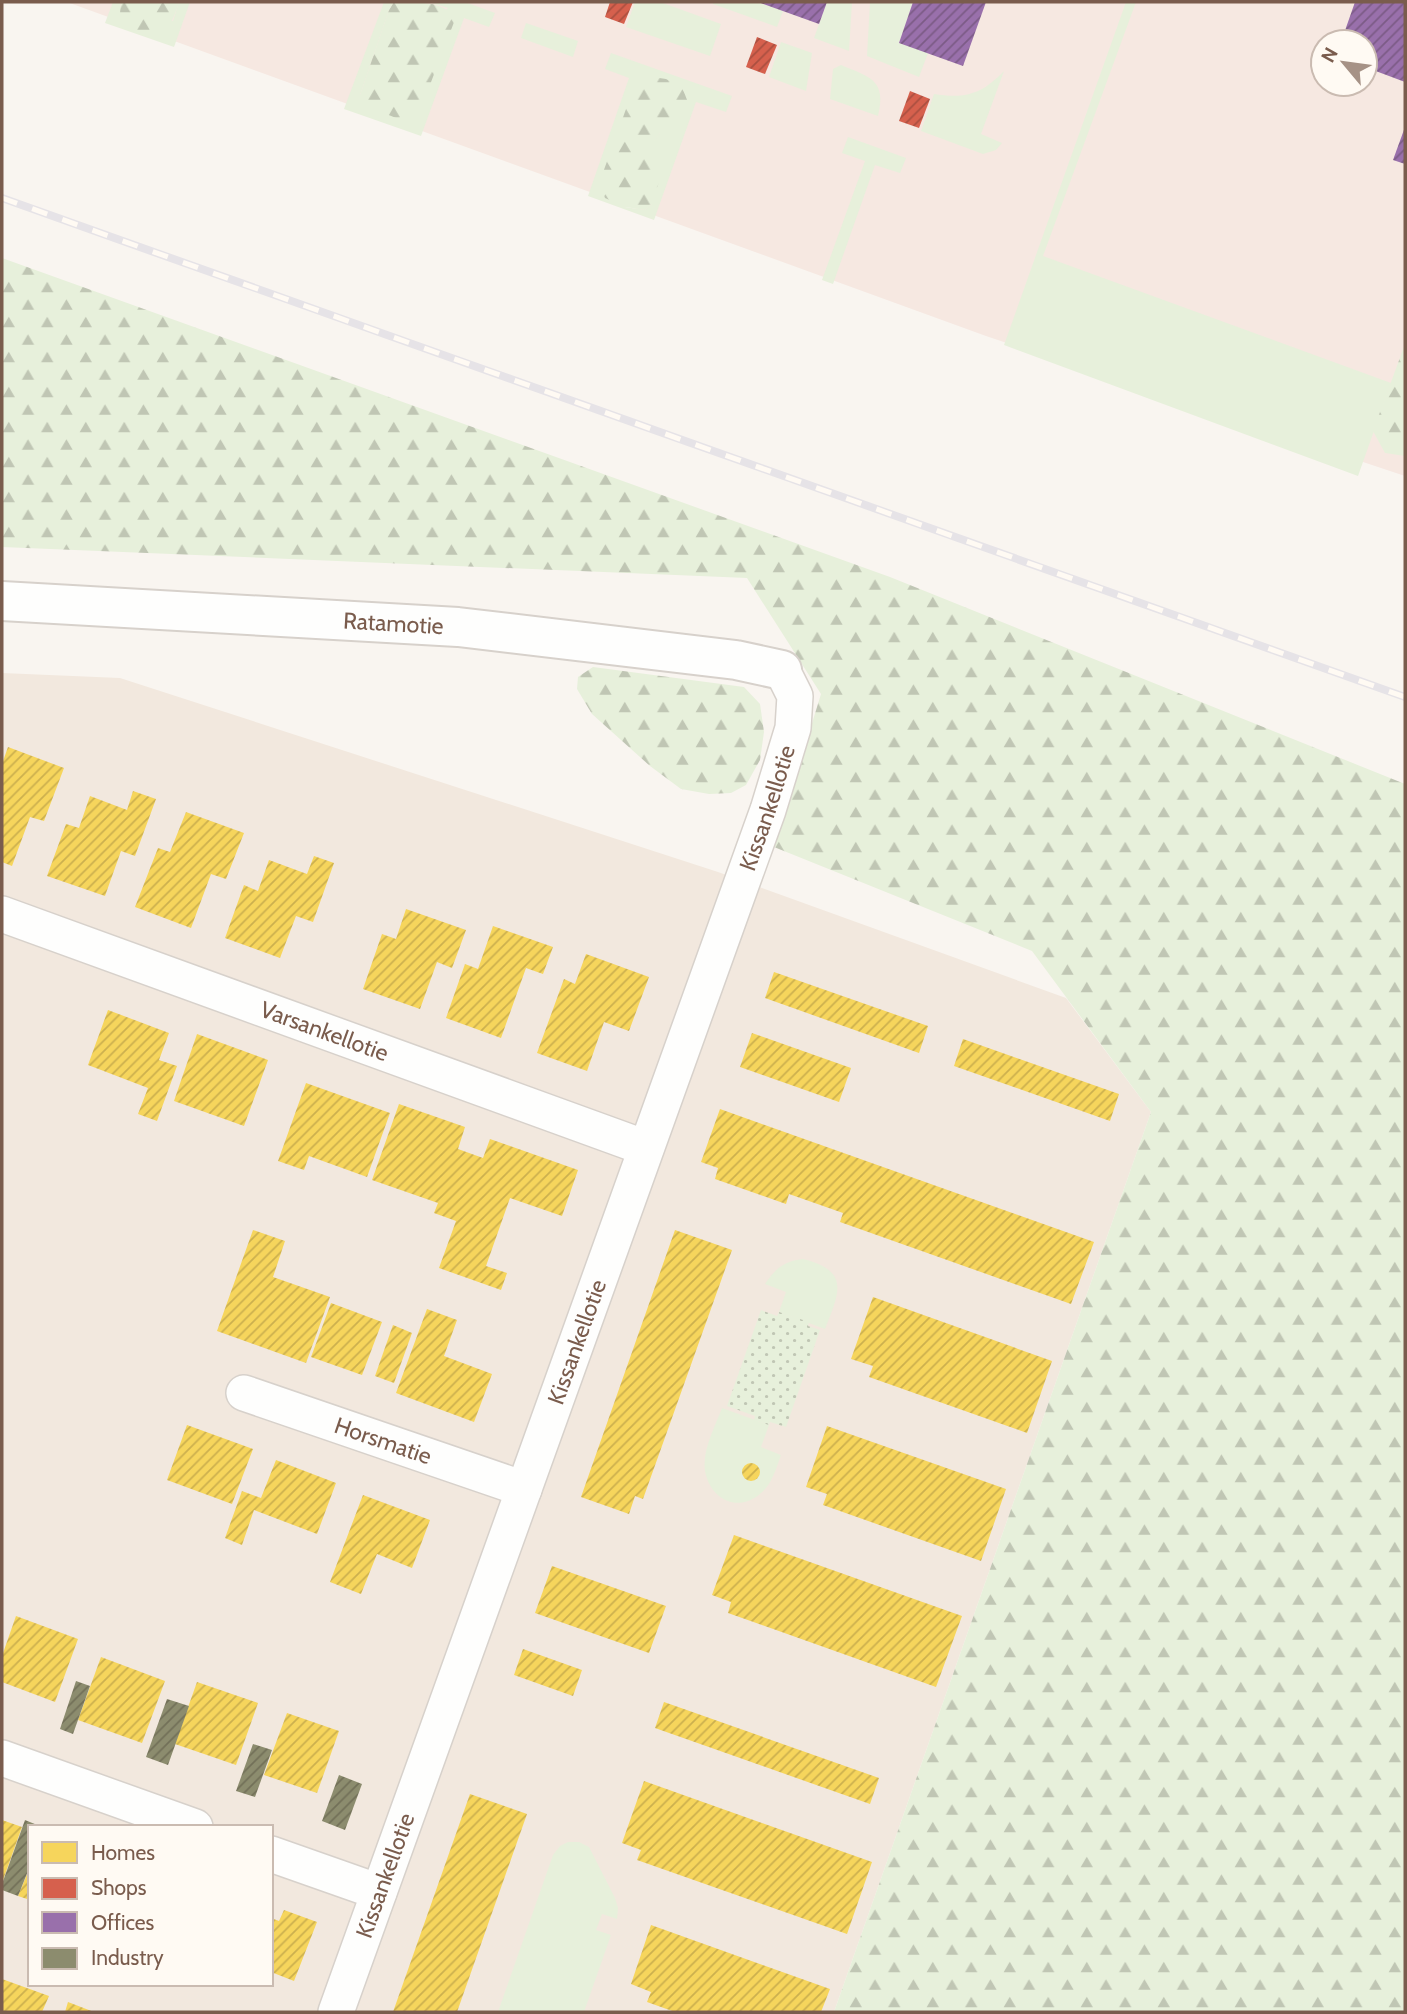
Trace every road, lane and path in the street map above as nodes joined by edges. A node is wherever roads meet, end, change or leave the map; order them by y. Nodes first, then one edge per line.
1 (2, 601) edge
2 (782, 670) joint
3 (2, 914) edge
4 (646, 1148) junction
5 (244, 1393) dead end
6 (524, 1489) junction
7 (2, 1758) edge
8 (189, 1825) edge
9 (273, 1855) edge
10 (379, 1892) junction
11 (336, 2012) edge

1 - 2 street, Ratamotie
2 - 4 street, Kissankellotie
3 - 4 street, Varsankellotie
4 - 6 street, Kissankellotie
5 - 6 street, Horsmatie
6 - 10 street, Kissankellotie
7 - 8 street
9 - 10 street
10 - 11 street, Kissankellotie

